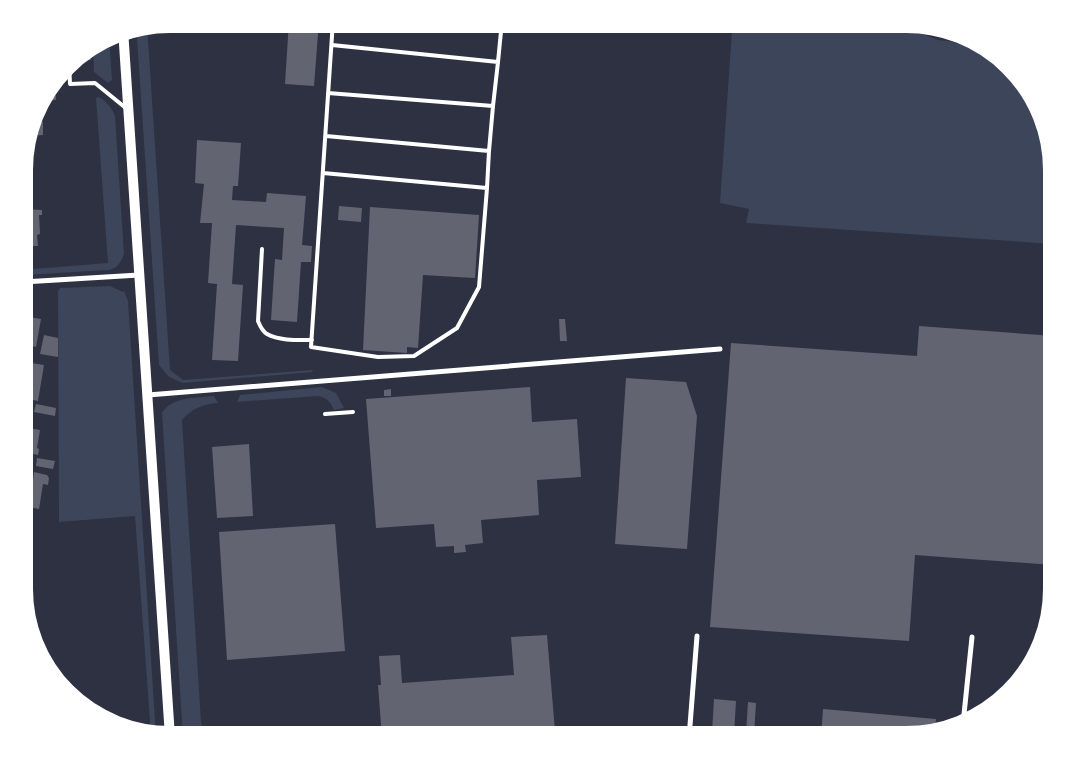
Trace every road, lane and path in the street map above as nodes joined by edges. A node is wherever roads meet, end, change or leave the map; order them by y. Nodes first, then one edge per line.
1 (333, 30) edge
2 (501, 30) edge
3 (920, 31) edge
4 (124, 38) edge
5 (953, 38) edge
6 (332, 44) junction
7 (498, 62) junction
8 (69, 73) edge
9 (328, 93) junction
10 (493, 106) junction
11 (129, 110) junction
12 (326, 136) junction
13 (489, 151) junction
14 (323, 173) junction
15 (487, 188) junction
16 (262, 249) dead end
17 (139, 275) junction
18 (30, 282) edge
19 (312, 340) junction
20 (720, 349) dead end
21 (147, 395) junction
22 (353, 412) dead end
23 (325, 414) dead end
24 (697, 636) dead end
25 (972, 637) dead end
26 (964, 717) edge
27 (169, 729) edge
28 (690, 729) edge

1 - 6 lane
2 - 7 lane
3 - 5 path
4 - 11 main road
6 - 7 lane
6 - 9 lane
7 - 10 lane
8 - 11 lane
9 - 10 lane
9 - 12 lane
10 - 13 lane
11 - 17 main road
12 - 13 lane
12 - 14 lane
13 - 15 lane
14 - 15 lane
14 - 19 lane
15 - 19 lane
16 - 19 lane
17 - 18 street
17 - 21 main road
20 - 21 street
21 - 27 main road
22 - 23 lane
24 - 28 street
25 - 26 street

